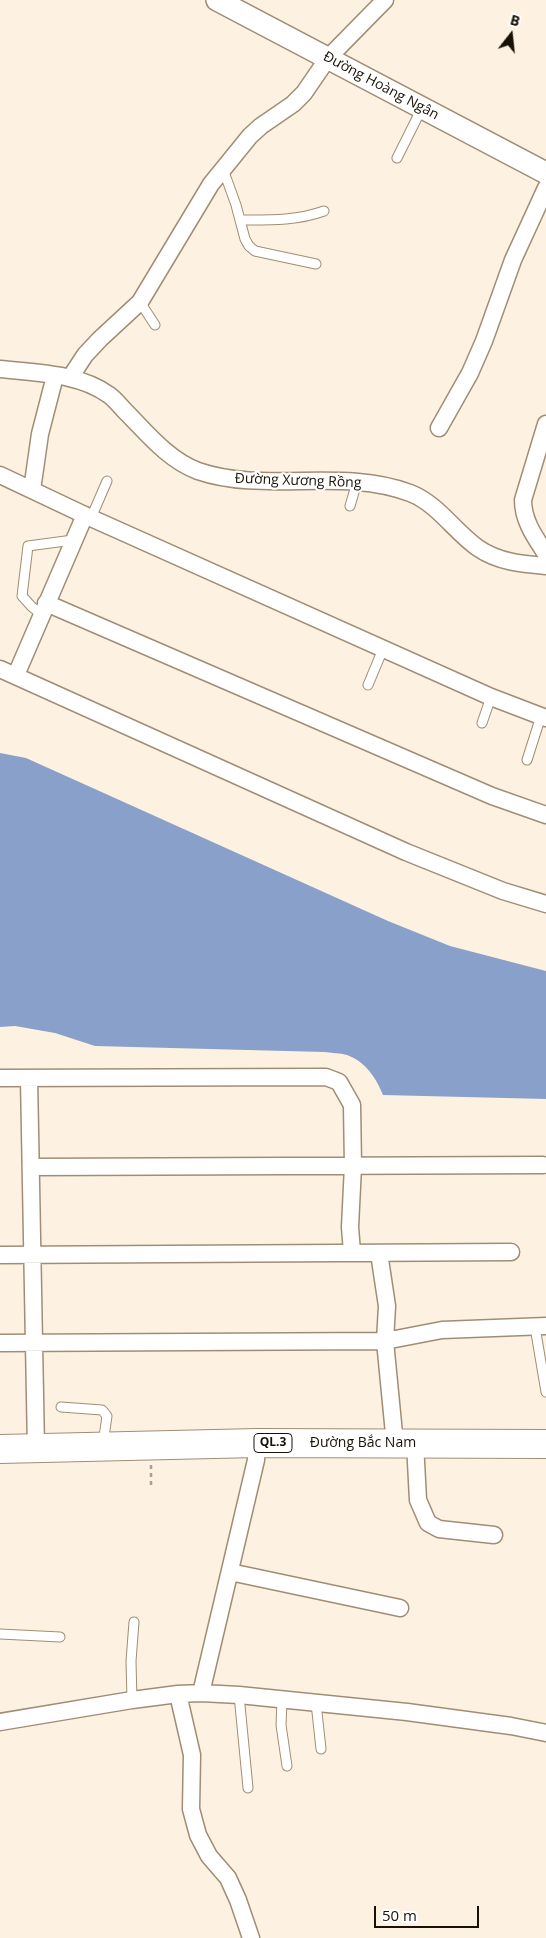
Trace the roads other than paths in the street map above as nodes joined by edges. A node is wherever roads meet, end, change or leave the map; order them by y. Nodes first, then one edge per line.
1 (217, 0) edge
2 (385, 0) edge
3 (328, 58) junction
4 (422, 108) junction
5 (397, 158) dead end
6 (223, 169) junction
7 (546, 173) edge
8 (546, 188) edge
9 (324, 211) dead end
10 (240, 220) junction
11 (316, 264) dead end
12 (140, 302) junction
13 (155, 325) dead end
14 (0, 369) edge
15 (62, 377) junction
16 (546, 424) edge
17 (439, 428) dead end
18 (0, 475) edge
19 (107, 481) dead end
20 (357, 482) junction
21 (32, 490) junction
22 (350, 506) dead end
23 (88, 516) junction
24 (73, 540) junction
25 (546, 554) edge
26 (546, 566) edge
27 (43, 609) junction
28 (383, 649) junction
29 (0, 669) edge
30 (16, 675) junction
31 (368, 685) dead end
32 (491, 697) junction
33 (544, 717) edge
34 (482, 723) dead end
35 (527, 760) dead end
36 (546, 814) edge
37 (546, 904) edge
38 (0, 1078) edge
39 (30, 1078) junction
40 (543, 1165) dead end
41 (353, 1166) junction
42 (31, 1167) junction
43 (352, 1252) junction
44 (511, 1252) dead end
45 (379, 1253) junction
46 (0, 1256) edge
47 (32, 1256) junction
48 (540, 1326) edge
49 (385, 1341) junction
50 (0, 1343) edge
51 (35, 1343) junction
52 (546, 1392) edge
53 (61, 1407) dead end
54 (257, 1442) junction
55 (405, 1443) junction
56 (546, 1444) edge
57 (103, 1447) junction
58 (0, 1449) edge
59 (36, 1449) junction
60 (494, 1535) dead end
61 (230, 1572) junction
62 (400, 1608) dead end
63 (134, 1622) dead end
64 (0, 1634) edge
65 (60, 1637) dead end
66 (178, 1694) junction
67 (201, 1694) junction
68 (239, 1695) junction
69 (132, 1700) junction
70 (282, 1701) junction
71 (316, 1702) junction
72 (0, 1722) edge
73 (546, 1733) edge
74 (321, 1748) dead end
75 (287, 1766) dead end
76 (248, 1788) dead end
77 (252, 1938) edge

1 - 3 street, Đường Hoàng Ngân
2 - 3 street
3 - 4 street, Đường Hoàng Ngân
3 - 6 street
4 - 5 lane
4 - 7 street, Đường Hoàng Ngân
6 - 10 lane
6 - 12 street
8 - 17 street
9 - 10 lane
10 - 11 lane
12 - 13 lane
12 - 15 street
14 - 15 street, Đường Xương Rồng
15 - 20 street, Đường Xương Rồng
15 - 21 street
16 - 25 street
18 - 21 street
19 - 23 lane
20 - 22 lane
20 - 26 street, Đường Xương Rồng
21 - 23 street
23 - 24 street
23 - 28 street
24 - 27 street
24 - 27 lane
27 - 30 street
27 - 36 street
28 - 31 lane
28 - 32 street
29 - 30 street
30 - 37 street
32 - 33 street
32 - 34 lane
33 - 35 lane
38 - 39 street
39 - 41 street
39 - 42 street
40 - 41 street
41 - 42 street
41 - 43 street
42 - 47 street
43 - 45 street
43 - 47 street
44 - 45 street
45 - 49 street
46 - 47 street
47 - 51 street
48 - 49 street
48 - 52 lane
49 - 51 street
49 - 55 street
50 - 51 street
51 - 59 street
53 - 57 lane
54 - 55 highway, Đường Bắc Nam / QL.3
54 - 57 highway, Đường Bắc Nam / QL.3
54 - 61 street
55 - 56 highway, Đường Bắc Nam / QL.3
55 - 60 street
57 - 59 highway, Đường Bắc Nam / QL.3
58 - 59 highway, Đường Bắc Nam / QL.3
61 - 62 street
61 - 67 street
63 - 69 lane
64 - 65 lane
66 - 67 street
66 - 69 street
66 - 77 street
67 - 68 street
68 - 70 street
68 - 76 lane
69 - 72 street
70 - 71 street
70 - 75 lane
71 - 73 street
71 - 74 lane

